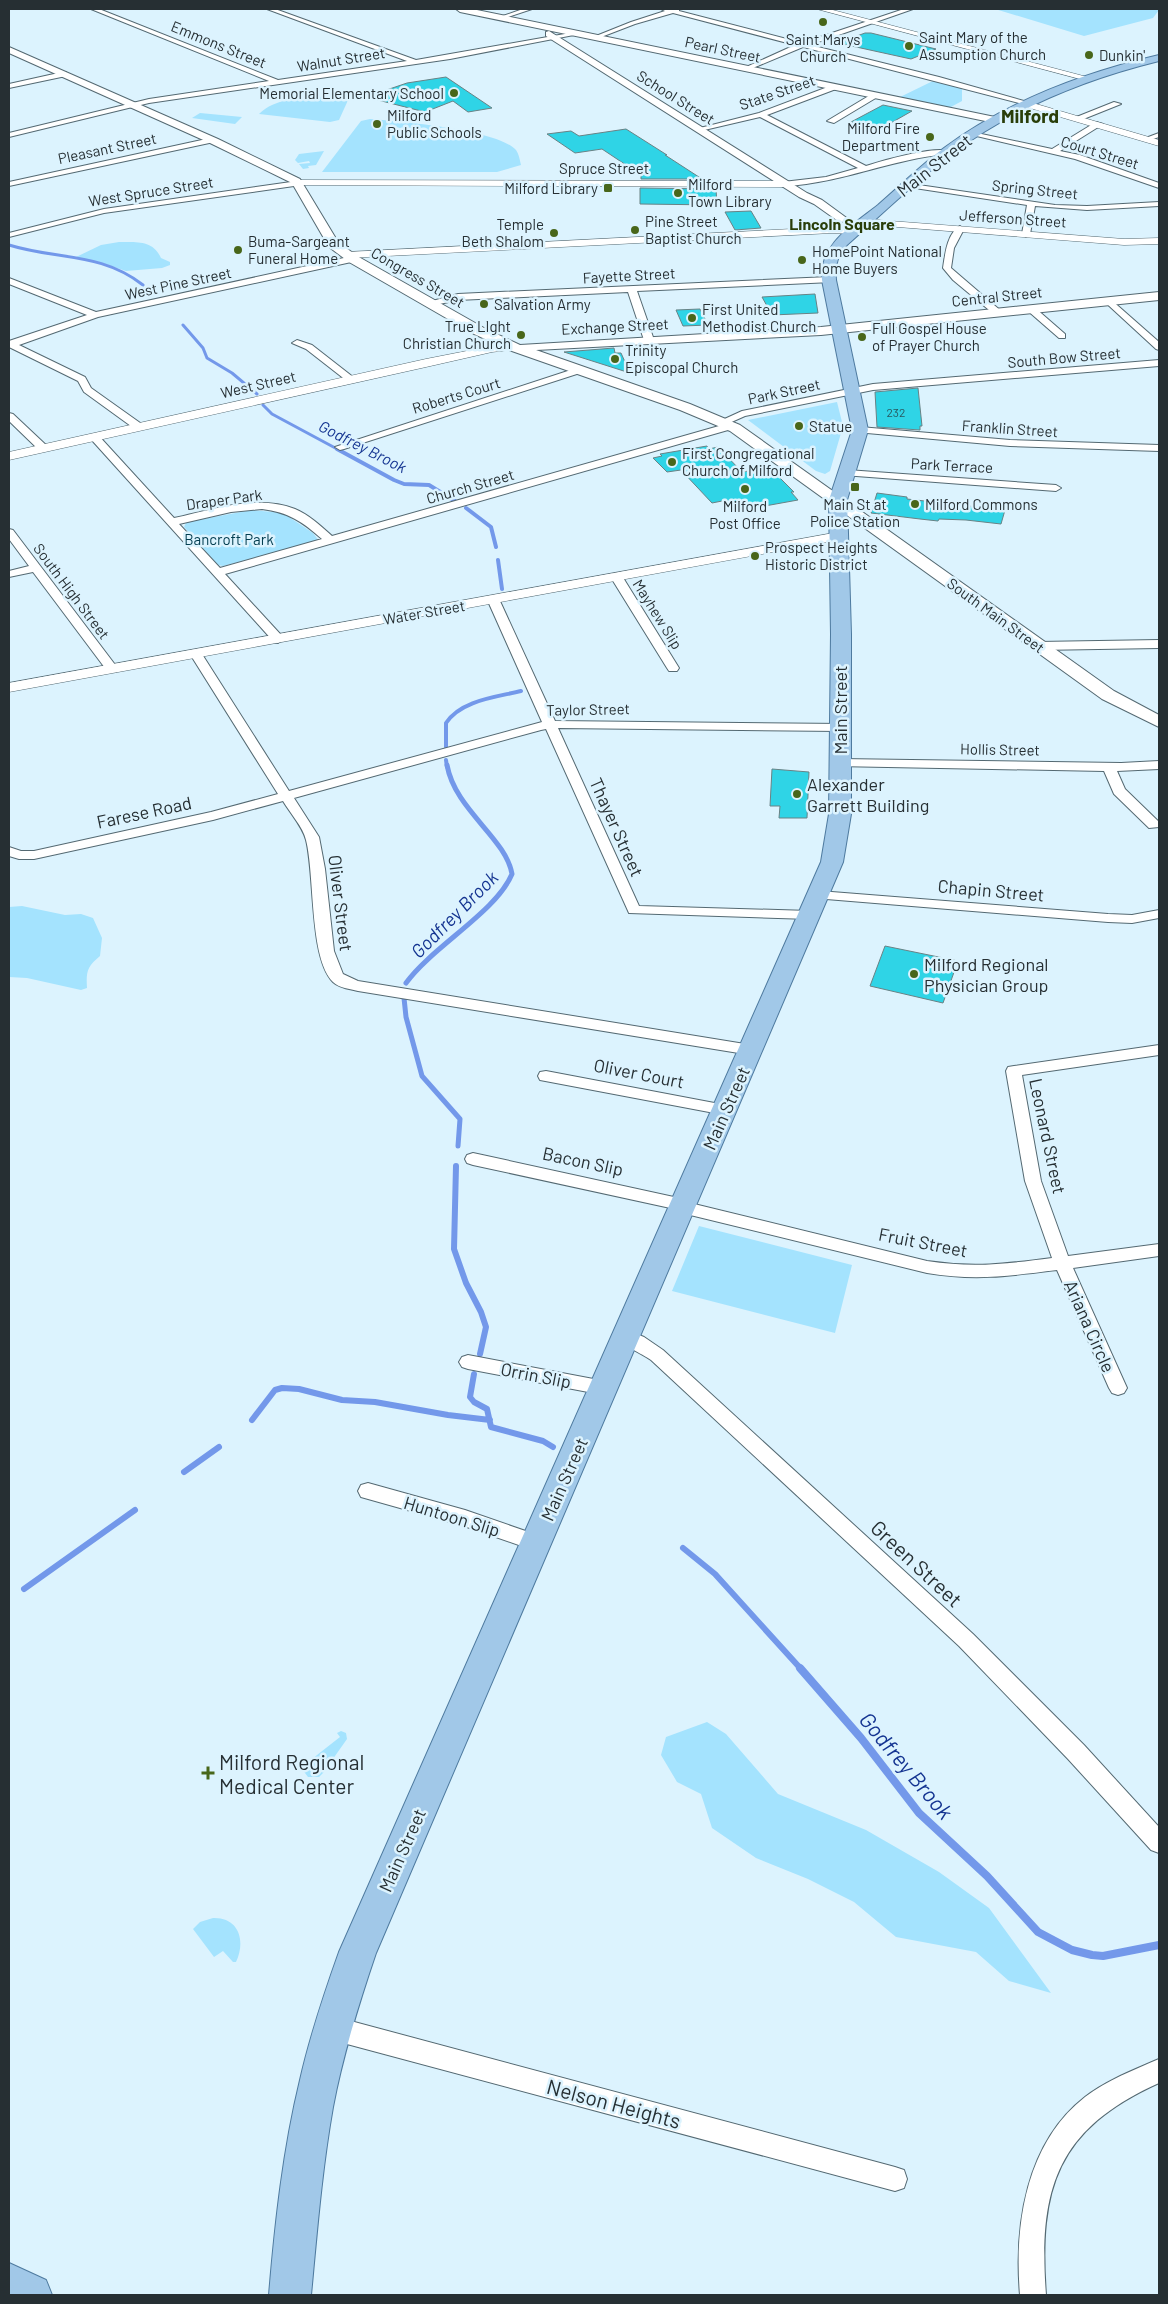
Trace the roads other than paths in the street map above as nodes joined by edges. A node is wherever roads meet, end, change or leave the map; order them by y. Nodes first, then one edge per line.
1 (94, 9) edge
2 (270, 9) edge
3 (460, 9) edge
4 (529, 9) edge
5 (664, 9) edge
6 (683, 9) edge
7 (821, 9) edge
8 (910, 9) edge
9 (674, 11) junction
10 (500, 18) junction
11 (872, 22) junction
12 (532, 25) junction
13 (576, 34) junction
14 (554, 37) junction
15 (594, 38) junction
16 (802, 46) junction
17 (9, 50) edge
18 (1159, 58) edge
19 (415, 61) junction
20 (746, 70) junction
21 (63, 74) junction
22 (1087, 78) junction
23 (277, 82) junction
24 (9, 86) edge
25 (833, 87) junction
26 (875, 96) junction
27 (1027, 103) junction
28 (1116, 104) dead end
29 (133, 105) junction
30 (761, 115) junction
31 (1078, 118) junction
32 (995, 120) junction
33 (832, 121) dead end
34 (1099, 124) junction
35 (700, 129) junction
36 (972, 134) junction
37 (9, 135) edge
38 (1159, 135) edge
39 (1147, 138) junction
40 (211, 140) junction
41 (1159, 143) edge
42 (1054, 152) junction
43 (942, 156) junction
44 (905, 157) junction
45 (864, 168) junction
46 (298, 183) junction
47 (9, 184) edge
48 (786, 184) junction
49 (908, 185) junction
50 (1159, 186) edge
51 (803, 195) junction
52 (1159, 204) edge
53 (1031, 205) junction
54 (812, 211) junction
55 (842, 219) junction
56 (860, 226) junction
57 (960, 229) junction
58 (832, 230) junction
59 (1026, 234) junction
60 (9, 235) edge
61 (1159, 241) edge
62 (842, 242) junction
63 (351, 258) junction
64 (829, 280) junction
65 (9, 281) edge
66 (632, 289) junction
67 (1159, 296) edge
68 (1109, 301) junction
69 (430, 303) junction
70 (1031, 309) junction
71 (998, 313) junction
72 (95, 315) junction
73 (838, 329) junction
74 (1159, 330) edge
75 (1143, 332) junction
76 (1062, 336) dead end
77 (650, 340) junction
78 (297, 343) dead end
79 (10, 344) edge
80 (514, 347) junction
81 (1159, 347) edge
82 (1159, 363) edge
83 (580, 370) junction
84 (350, 379) junction
85 (852, 392) junction
86 (9, 416) edge
87 (727, 424) junction
88 (139, 427) junction
89 (860, 430) junction
90 (94, 437) junction
91 (340, 447) dead end
92 (43, 448) junction
93 (1159, 448) edge
94 (9, 456) edge
95 (847, 473) junction
96 (1056, 488) dead end
97 (838, 500) junction
98 (171, 522) junction
99 (9, 532) edge
100 (839, 536) junction
101 (331, 541) junction
102 (36, 568) junction
103 (218, 572) junction
104 (9, 574) edge
105 (616, 576) junction
106 (493, 599) junction
107 (278, 639) junction
108 (1159, 644) edge
109 (1038, 646) junction
110 (196, 654) junction
111 (673, 668) dead end
112 (112, 669) junction
113 (9, 688) edge
114 (1159, 722) edge
115 (550, 724) junction
116 (840, 727) junction
117 (840, 763) junction
118 (1159, 765) edge
119 (1109, 767) junction
120 (286, 797) junction
121 (1154, 825) dead end
122 (9, 851) edge
123 (814, 905) junction
124 (1159, 914) edge
125 (751, 1050) junction
126 (1159, 1050) edge
127 (546, 1076) dead end
128 (725, 1110) junction
129 (473, 1159) dead end
130 (683, 1206) junction
131 (1159, 1250) edge
132 (1062, 1263) junction
133 (626, 1337) junction
134 (468, 1362) dead end
135 (604, 1388) junction
136 (1118, 1388) dead end
137 (368, 1491) dead end
138 (536, 1543) junction
139 (1159, 1843) edge
140 (332, 2028) junction
141 (1159, 2071) edge
142 (895, 2179) dead end
143 (9, 2284) edge
144 (31, 2295) edge
145 (290, 2295) edge
146 (1032, 2295) edge

1 - 23 street, Emmons Street
2 - 19 street
3 - 10 main road, Pearl Street
4 - 10 street
5 - 9 street
6 - 9 street
7 - 11 street
8 - 11 street
9 - 15 street
9 - 16 street
10 - 12 main road, Pearl Street
11 - 16 street
11 - 22 street
12 - 13 main road, Pearl Street
12 - 14 main road, School Street
13 - 14 street, Walnut Street
13 - 15 main road, Pearl Street
14 - 19 street, Walnut Street
14 - 35 main road, School Street
15 - 20 main road, Pearl Street
16 - 20 street
16 - 27 street
17 - 21 main road
18 - 22 main road, Main Street
19 - 23 street, Walnut Street
20 - 25 main road, Pearl Street
21 - 24 street
21 - 29 main road
22 - 27 main road, Main Street
23 - 29 street, Walnut Street
25 - 26 main road, Pearl Street
25 - 30 street, State Street
26 - 32 main road, Pearl Street
26 - 33 street
27 - 31 street
27 - 32 main road, Main Street
28 - 31 street
29 - 37 street, Walnut Street
29 - 40 main road
30 - 35 street, State Street
30 - 45 street
31 - 34 street
32 - 36 main road, Main Street
34 - 39 street
34 - 42 street
35 - 48 main road, School Street
36 - 42 street, Court Street
36 - 43 main road, Main Street
38 - 39 street
39 - 41 street
40 - 46 main road
40 - 47 street, Pleasant Street
42 - 50 street, Court Street
43 - 44 street, Spruce Street
43 - 44 street, Spruce Street
43 - 49 main road, Main Street
44 - 45 street, Spruce Street
45 - 48 street, Spruce Street
46 - 48 street, Spruce Street
46 - 60 street, West Spruce Street
46 - 63 main road, Congress Street
48 - 51 main road, School Street
49 - 53 street, Spring Street
49 - 56 main road, Main Street
51 - 54 main road, School Street
51 - 55 main road, School Street
52 - 53 street, Spring Street
53 - 59 street
54 - 55 main road, School Street
54 - 58 main road
55 - 56 main road, School Street
56 - 57 street, Jefferson Street
56 - 58 street, Jefferson Street
56 - 62 main road, Main Street
57 - 59 street, Jefferson Street
57 - 71 street
58 - 62 main road
58 - 63 street, Jefferson Street
59 - 61 street, Jefferson Street
62 - 64 main road, Main Street
63 - 69 main road, Congress Street
63 - 72 street, West Pine Street
64 - 66 street, Fayette Street
64 - 73 main road, Main Street
65 - 72 street
66 - 69 street, Fayette Street
66 - 77 street
67 - 68 main road, Central Street
68 - 70 main road, Central Street
68 - 75 street
69 - 80 main road, Congress Street
70 - 71 main road, Central Street
70 - 76 street
71 - 73 main road, Central Street
72 - 79 street, West Pine Street
73 - 77 main road, Exchange Street
73 - 85 main road, Main Street
74 - 75 street
75 - 81 street
77 - 80 main road, Exchange Street
78 - 84 street
79 - 88 street
80 - 83 main road, Congress Street
80 - 84 street, West Street
82 - 85 street, South Bow Street
83 - 87 main road, Congress Street
83 - 91 street, Roberts Court
84 - 88 street, West Street
85 - 87 street, Park Street
85 - 89 main road, Main Street
86 - 92 street
87 - 97 main road, Congress Street
87 - 101 street, Church Street
88 - 90 street, West Street
89 - 93 street, Franklin Street
89 - 95 main road, Main Street
90 - 92 street, West Street
90 - 98 street
92 - 94 street, West Street
95 - 96 street, Park Terrace
95 - 97 main road, Main Street
97 - 100 main road, Main Street
97 - 109 main road, South Main Street
98 - 101 street, Draper Park
98 - 103 street
99 - 102 street, South High Street
100 - 105 street, Water Street
100 - 116 main road, Main Street
101 - 103 street, Church Street
102 - 104 street
102 - 112 street, South High Street
103 - 107 street
105 - 106 street, Water Street
105 - 111 street, Mayhew Slip
106 - 107 street, Water Street
106 - 115 street, Thayer Street
107 - 110 street, Water Street
108 - 109 street
109 - 114 main road, South Main Street
110 - 112 street, Water Street
110 - 120 street, Oliver Street
112 - 113 street, Water Street
115 - 116 street, Taylor Street
115 - 120 street, Taylor Street
115 - 123 street, Thayer Street
116 - 117 main road, Main Street
117 - 119 street, Hollis Street
117 - 123 main road, Main Street
118 - 119 street, Hollis Street
119 - 121 street
120 - 122 street, Farese Road
120 - 125 street, Oliver Street
123 - 124 street, Chapin Street
123 - 125 main road, Main Street
125 - 128 main road, Main Street
126 - 132 street, Leonard Street
127 - 128 street, Oliver Court
128 - 130 main road, Main Street
129 - 130 street, Bacon Slip
130 - 132 street, Fruit Street
130 - 133 main road, Main Street
131 - 132 street, Fruit Street
132 - 136 street, Ariana Circle
133 - 135 main road, Main Street
133 - 139 street, Green Street
134 - 135 street, Orrin Slip
135 - 138 main road, Main Street
137 - 138 street, Huntoon Slip
138 - 140 main road, Main Street
140 - 142 street, Nelson Heights
140 - 145 main road, Main Street
141 - 146 street
143 - 144 main road

